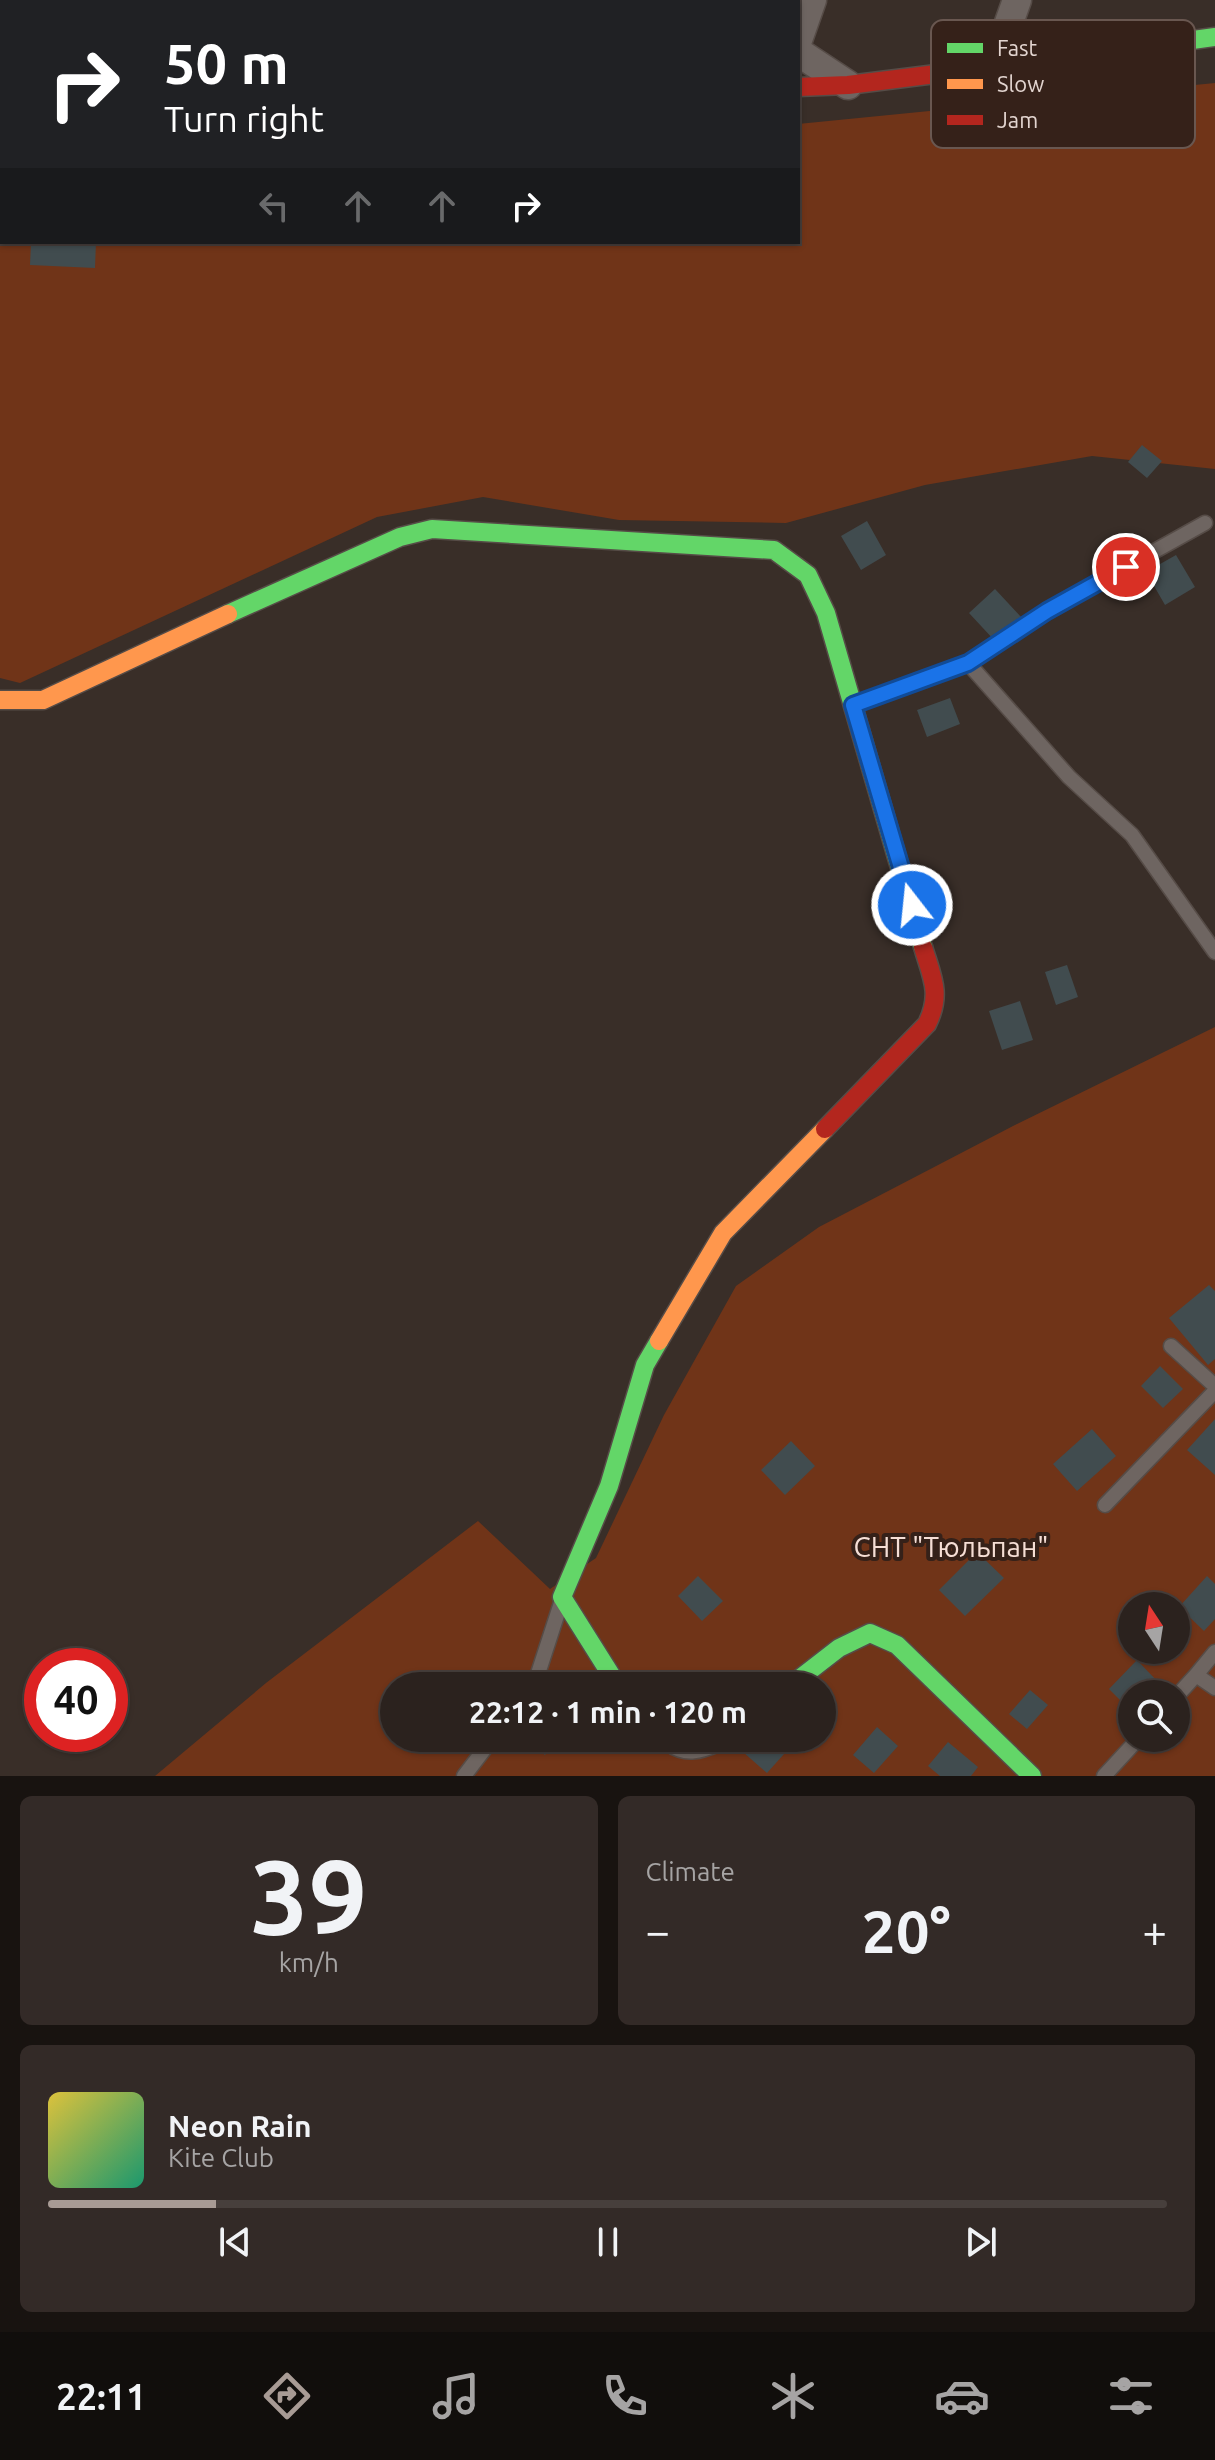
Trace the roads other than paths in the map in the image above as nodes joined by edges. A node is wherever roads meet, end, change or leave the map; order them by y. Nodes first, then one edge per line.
1 (812, 0) edge
2 (1017, 0) edge
3 (1010, 20) edge
4 (800, 34) edge
5 (1215, 37) edge
6 (1195, 40) edge
7 (800, 53) edge
8 (931, 75) edge
9 (848, 85) junction
10 (800, 87) edge
11 (1205, 523) dead end
12 (968, 663) junction
13 (0, 700) edge
14 (853, 705) junction
15 (1215, 952) edge
16 (1171, 1346) dead end
17 (1215, 1389) edge
18 (1105, 1505) dead end
19 (562, 1597) junction
20 (1215, 1652) edge
21 (538, 1672) edge
22 (609, 1672) edge
23 (808, 1672) edge
24 (1196, 1675) junction
25 (1190, 1682) edge
26 (1215, 1688) edge
27 (482, 1752) edge
28 (1126, 1752) edge
29 (464, 1776) edge
30 (1032, 1776) edge
31 (1104, 1776) edge

1 - 4 street
2 - 3 street
5 - 6 street
7 - 9 street
8 - 9 street
9 - 10 street
11 - 12 lane
12 - 14 lane
12 - 15 lane
13 - 14 street
14 - 19 street
16 - 17 lane
17 - 18 lane
19 - 21 lane
19 - 22 street
20 - 24 lane
23 - 30 street
24 - 25 lane
24 - 26 lane
27 - 29 lane
28 - 31 lane

